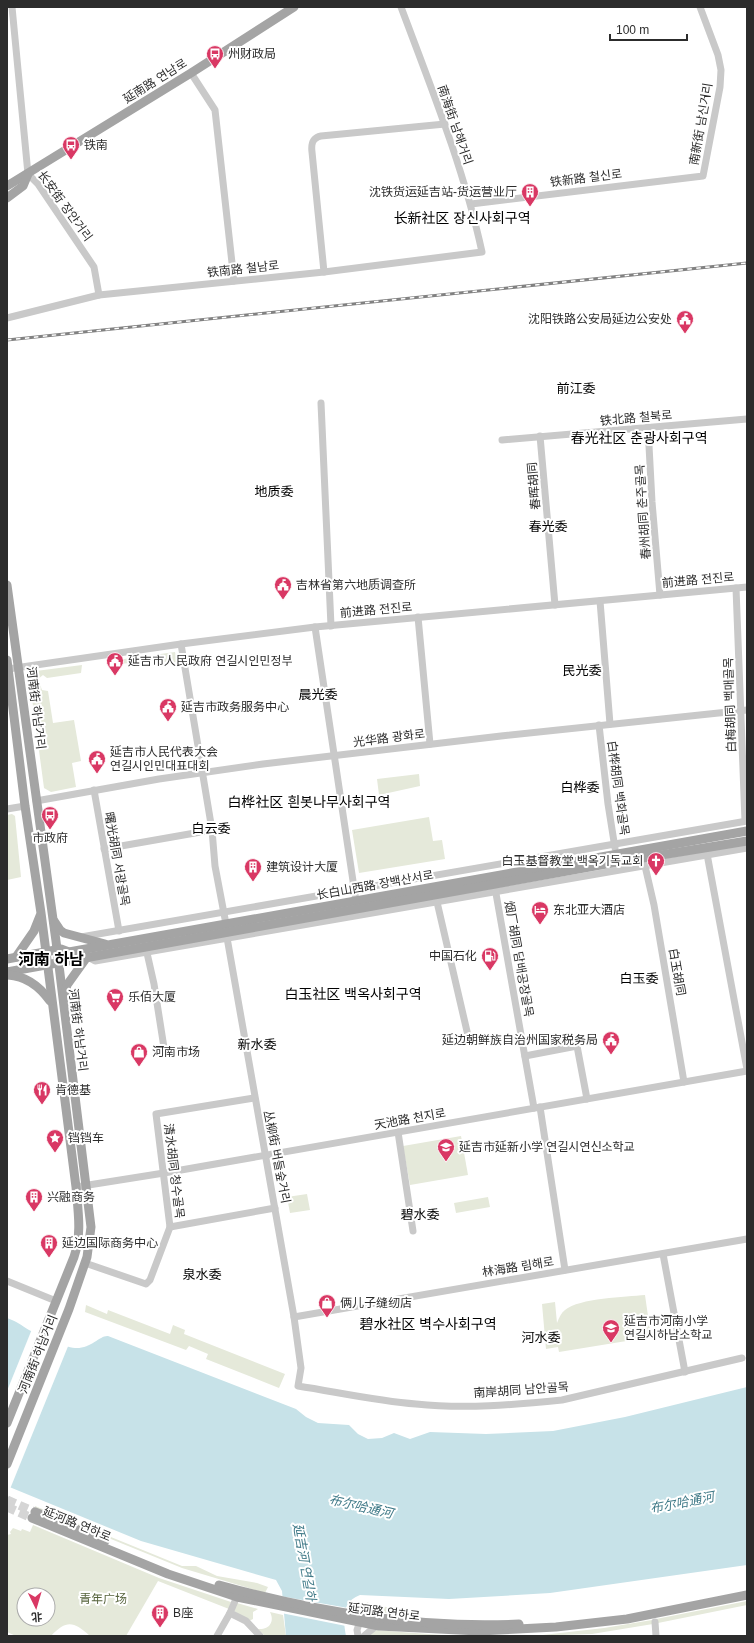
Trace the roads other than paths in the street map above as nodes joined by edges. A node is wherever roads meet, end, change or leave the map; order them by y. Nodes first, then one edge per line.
1 (12, 7) edge
2 (294, 7) edge
3 (401, 7) edge
4 (700, 7) edge
5 (191, 73) junction
6 (445, 124) junction
7 (28, 174) junction
8 (703, 176) joint
9 (8, 184) edge
10 (7, 198) edge
11 (471, 204) junction
12 (482, 252) joint
13 (324, 272) junction
14 (234, 281) junction
15 (99, 294) junction
16 (7, 318) edge
17 (321, 403) dead end
18 (747, 419) edge
19 (648, 427) junction
20 (540, 436) junction
21 (502, 440) dead end
22 (7, 585) edge
23 (747, 587) edge
24 (736, 588) junction
25 (660, 595) junction
26 (600, 601) junction
27 (555, 605) junction
28 (418, 617) junction
29 (331, 626) junction
30 (315, 627) junction
31 (181, 644) junction
32 (8, 665) edge
33 (19, 668) junction
34 (744, 710) edge
35 (610, 724) junction
36 (599, 725) junction
37 (430, 744) junction
38 (335, 756) junction
39 (202, 773) junction
40 (94, 790) junction
41 (36, 800) junction
42 (24, 806) junction
43 (7, 809) edge
44 (746, 821) edge
45 (212, 830) junction
46 (747, 831) edge
47 (747, 841) edge
48 (614, 844) junction
49 (747, 848) edge
50 (104, 849) junction
51 (616, 854) junction
52 (707, 854) junction
53 (645, 866) junction
54 (607, 869) junction
55 (355, 888) junction
56 (495, 888) junction
57 (356, 901) junction
58 (437, 902) junction
59 (224, 912) junction
60 (41, 913) junction
61 (52, 916) junction
62 (119, 931) junction
63 (226, 931) junction
64 (80, 937) junction
65 (108, 945) junction
66 (57, 950) junction
67 (45, 952) junction
68 (147, 953) junction
69 (87, 957) junction
70 (11, 958) edge
71 (58, 962) junction
72 (47, 965) junction
73 (7, 974) edge
74 (51, 1003) junction
75 (63, 1010) junction
76 (469, 1040) dead end
77 (165, 1054) dead end
78 (525, 1056) junction
79 (747, 1070) edge
80 (684, 1082) junction
81 (254, 1098) junction
82 (588, 1099) junction
83 (537, 1108) junction
84 (398, 1132) junction
85 (265, 1155) junction
86 (164, 1173) junction
87 (87, 1185) junction
88 (76, 1187) junction
89 (275, 1208) junction
90 (170, 1227) junction
91 (413, 1231) dead end
92 (747, 1239) edge
93 (663, 1254) junction
94 (85, 1263) junction
95 (565, 1270) junction
96 (7, 1281) edge
97 (56, 1301) junction
98 (294, 1317) junction
99 (742, 1358) dead end
100 (684, 1372) junction
101 (298, 1386) joint
102 (7, 1423) edge
103 (7, 1464) edge
104 (34, 1515) tunnel mouth
105 (747, 1589) edge
106 (238, 1594) junction
107 (747, 1596) edge
108 (230, 1613) junction
109 (358, 1619) junction
110 (655, 1622) dead end
111 (376, 1626) junction
112 (511, 1633) edge
113 (217, 1636) edge
114 (260, 1636) edge
115 (358, 1636) edge
116 (364, 1636) edge
117 (656, 1636) edge

1 - 7 street, 长安街 장안거리
2 - 5 main road, 延南路 연남로
3 - 6 street, 南海街 남해거리
4 - 8 street, 南新街 남신거리
5 - 7 main road, 延南路 연남로
5 - 14 street
6 - 11 street, 南海街 남해거리
6 - 13 street
7 - 9 main road, 延南路 연남로
7 - 10 main road, 延南路 연남로
7 - 15 street, 长安街 장안거리
8 - 11 street, 铁新路 철신로
11 - 12 street, 南海街 남해거리
12 - 13 street, 铁南路 철남로
13 - 14 street, 铁南路 철남로
14 - 15 street, 铁南路 철남로
15 - 16 street, 铁南路 철남로
17 - 29 street
18 - 19 street, 铁北路 철북로
19 - 20 street, 铁北路 철북로
19 - 25 street, 春州胡同 춘주골목
20 - 21 street, 铁北路 철북로
20 - 27 street, 春晖胡同
22 - 33 main road, 河南街 하남거리
23 - 24 street, 前进路 전진로
24 - 25 street, 前进路 전진로
24 - 34 street, 白梅胡同 백매골목
25 - 26 street, 前进路 전진로
26 - 27 street, 前进路 전진로
26 - 35 street, 白桦胡同 백화골목
27 - 28 street, 前进路 전진로
28 - 29 street, 前进路 전진로
28 - 37 street
29 - 30 street, 前进路 전진로
30 - 31 street, 前进路 전진로
30 - 38 street
31 - 33 street, 前进路 전진로
31 - 39 street, 丛柳街 버들숲거리
32 - 33 street, 前进路 전진로
32 - 42 main road, 河南街 하남거리
33 - 41 main road, 河南街 하남거리
34 - 35 street, 光华路 광화로
34 - 44 street, 白梅胡同 백매골목
35 - 36 street, 光华路 광화로
36 - 37 street, 光华路 광화로
36 - 48 street, 白桦胡同 백화골목
37 - 38 street, 光华路 광화로
38 - 39 street, 光华路 광화로
38 - 55 street
39 - 40 street, 光华路 광화로
39 - 45 street, 丛柳街 버들숲거리
40 - 41 street, 光华路 광화로
40 - 50 street, 曙光胡同 서광골목
41 - 61 main road, 河南街 하남거리
42 - 43 street
42 - 60 main road, 河南街 하남거리
44 - 48 street
45 - 50 street
45 - 59 street, 丛柳街 버들숲거리
46 - 51 main road, 长白山西路 장백산서로
47 - 54 main road, 长白山西路 장백산서로
48 - 51 street, 白桦胡同 백화골목
48 - 55 street
49 - 52 street
50 - 62 street, 曙光胡同 서광골목
51 - 57 main road, 长白山西路 장백산서로
52 - 53 street
52 - 79 street
53 - 54 street
53 - 80 street, 白玉胡同
54 - 56 main road, 长白山西路 장백산서로
55 - 57 street
55 - 59 street
56 - 58 street
56 - 63 main road, 长白山西路 장백산서로
56 - 78 street, 烟厂胡同 담배공장골목
57 - 63 main road, 长白山西路 장백산서로
58 - 63 street
58 - 76 street
59 - 62 street
59 - 63 street, 丛柳街 버들숲거리
60 - 67 main road, 河南街 하남거리
60 - 70 main road
61 - 64 main road
61 - 66 main road, 河南街 하남거리
62 - 64 street
63 - 65 main road, 长白山西路 장백산서로
63 - 68 street
63 - 69 main road, 长白山西路 장백산서로
63 - 81 street, 丛柳街 버들숲거리
64 - 65 main road
65 - 66 main road, 长白山西路 장백산서로
66 - 67 main road, 长白山西路 장백산서로
66 - 71 main road, 河南街 하남거리
67 - 70 main road, 长白山西路 장백산서로
67 - 72 main road, 河南街 하남거리
68 - 69 street
68 - 77 street
69 - 71 main road, 长白山西路 장백산서로
69 - 75 main road
71 - 72 main road, 长白山西路 장백산서로
71 - 75 main road, 河南街 하남거리
72 - 73 main road, 长白山西路 장백산서로
72 - 74 main road, 河南街 하남거리
73 - 74 main road
74 - 88 main road, 河南街 하남거리
75 - 87 main road, 河南街 하남거리
78 - 82 street
78 - 83 street, 烟厂胡同 담배공장골목
79 - 80 street, 天池路 천지로
80 - 82 street, 天池路 천지로
81 - 85 street, 丛柳街 버들숲거리
81 - 86 street, 清水胡同 청수골목
82 - 83 street, 天池路 천지로
83 - 84 street, 天池路 천지로
83 - 95 street, 烟厂胡同 담배공장골목
84 - 85 street, 天池路 천지로
84 - 91 street
85 - 86 street, 天池路 천지로
85 - 89 street, 丛柳街 버들숲거리
86 - 87 street, 天池路 천지로
86 - 90 street, 清水胡同 청수골목
87 - 88 street, 天池路 천지로
87 - 94 main road, 河南街 하남거리
88 - 97 main road, 河南街 하남거리
89 - 90 street
89 - 98 street, 丛柳街 버들숲거리
90 - 94 street, 清水胡同 청수골목
92 - 93 street, 林海路 림해로
93 - 95 street, 林海路 림해로
93 - 100 street
94 - 103 main road, 河南街 하남거리
95 - 98 street, 林海路 림해로
96 - 97 street
97 - 102 main road, 河南街 하남거리
98 - 101 street, 丛柳街 버들숲거리
99 - 100 street, 南岸胡同 남안골목
100 - 101 street, 南岸胡同 남안골목
104 - 106 main road, 延河路 연하로
105 - 109 main road, 延河路 연하로
106 - 108 street
106 - 109 main road, 延河路 연하로
107 - 112 main road, 延河路 연하로
108 - 113 street
108 - 114 street
109 - 111 main road, 延河路 연하로
109 - 115 street
110 - 117 street
111 - 112 main road, 延河路 연하로
111 - 116 street

